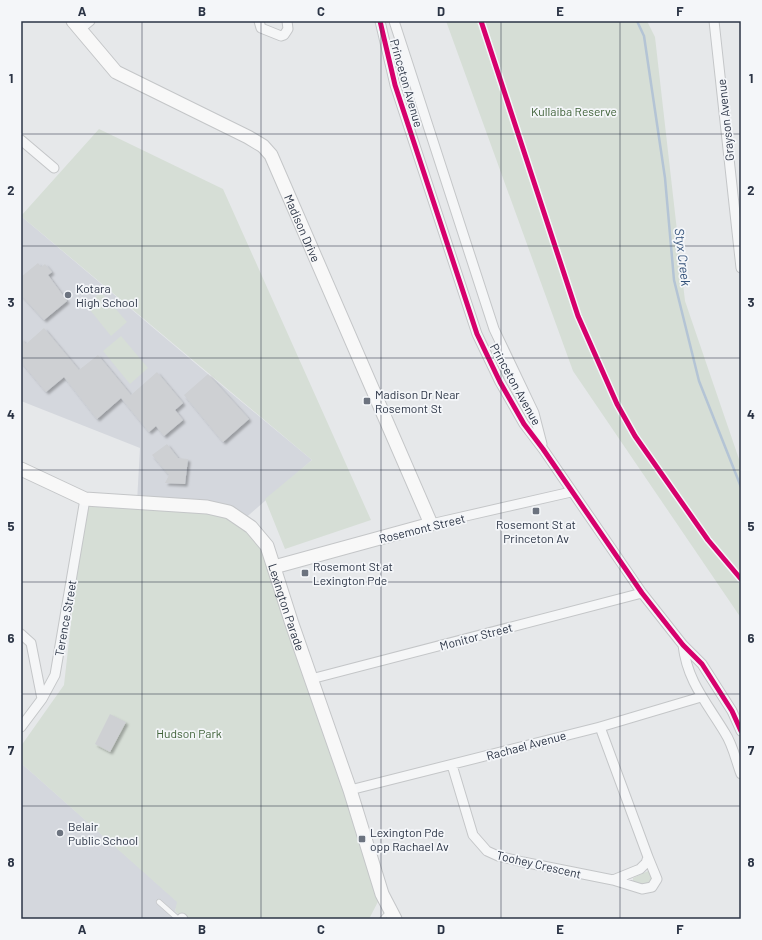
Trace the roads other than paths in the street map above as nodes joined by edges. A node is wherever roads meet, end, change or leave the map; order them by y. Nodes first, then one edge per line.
1 (259, 21) edge
2 (287, 21) edge
3 (380, 21) edge
4 (394, 21) edge
5 (714, 21) edge
6 (81, 24) edge
7 (21, 140) edge
8 (54, 168) dead end
9 (741, 268) edge
10 (543, 449) junction
11 (21, 469) edge
12 (571, 492) junction
13 (85, 499) junction
14 (430, 524) junction
15 (274, 567) junction
16 (642, 593) junction
17 (21, 634) edge
18 (683, 645) junction
19 (311, 679) junction
20 (701, 697) junction
21 (42, 699) junction
22 (21, 727) edge
23 (600, 727) junction
24 (741, 731) edge
25 (452, 765) junction
26 (741, 774) edge
27 (350, 790) junction
28 (648, 857) junction
29 (613, 880) junction
30 (159, 902) dead end
31 (389, 917) edge
32 (183, 918) edge

1 - 2 street
3 - 10 street, Princeton Avenue
4 - 10 street, Princeton Avenue
5 - 9 street, Grayson Avenue
6 - 14 main road, Madison Drive
7 - 8 street
10 - 12 street, Princeton Avenue
11 - 13 main road, Lexington Parade
12 - 14 street, Rosemont Street
12 - 16 street, Princeton Avenue
13 - 15 main road, Lexington Parade
13 - 21 street, Terence Street
14 - 15 main road, Rosemont Street
15 - 19 main road, Lexington Parade
16 - 18 street, Princeton Avenue
16 - 19 street, Monitor Street
17 - 21 street
18 - 20 street
18 - 24 street, Princeton Avenue
19 - 27 main road, Lexington Parade
20 - 23 street, Rachael Avenue
20 - 26 street
21 - 22 street, Terence Street
23 - 25 street, Rachael Avenue
23 - 28 street, Toohey Crescent
25 - 27 street, Rachael Avenue
25 - 29 street, Toohey Crescent
27 - 31 main road, Lexington Parade
28 - 29 street
28 - 29 street, Toohey Crescent
30 - 32 lane

